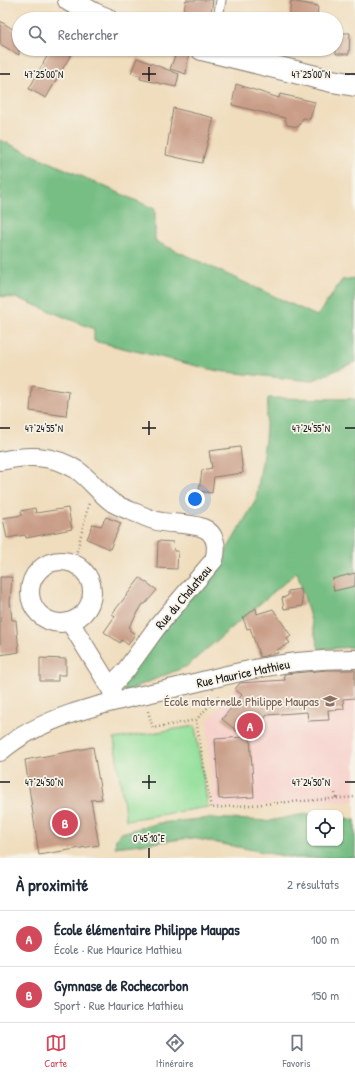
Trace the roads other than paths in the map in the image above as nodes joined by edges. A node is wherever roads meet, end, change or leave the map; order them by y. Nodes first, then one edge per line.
1 (69, 0) edge
2 (221, 0) edge
3 (90, 12) edge
4 (219, 12) edge
5 (233, 56) edge
6 (355, 85) edge
7 (0, 461) edge
8 (70, 622) junction
9 (355, 659) edge
10 (112, 694) junction
11 (0, 752) edge

1 - 3 street
2 - 4 lane
5 - 6 street
7 - 10 street, Rue du Chalateau
8 - 8 street
8 - 10 street
9 - 10 street, Rue Maurice Mathieu
10 - 11 street, Rue Maurice Mathieu

